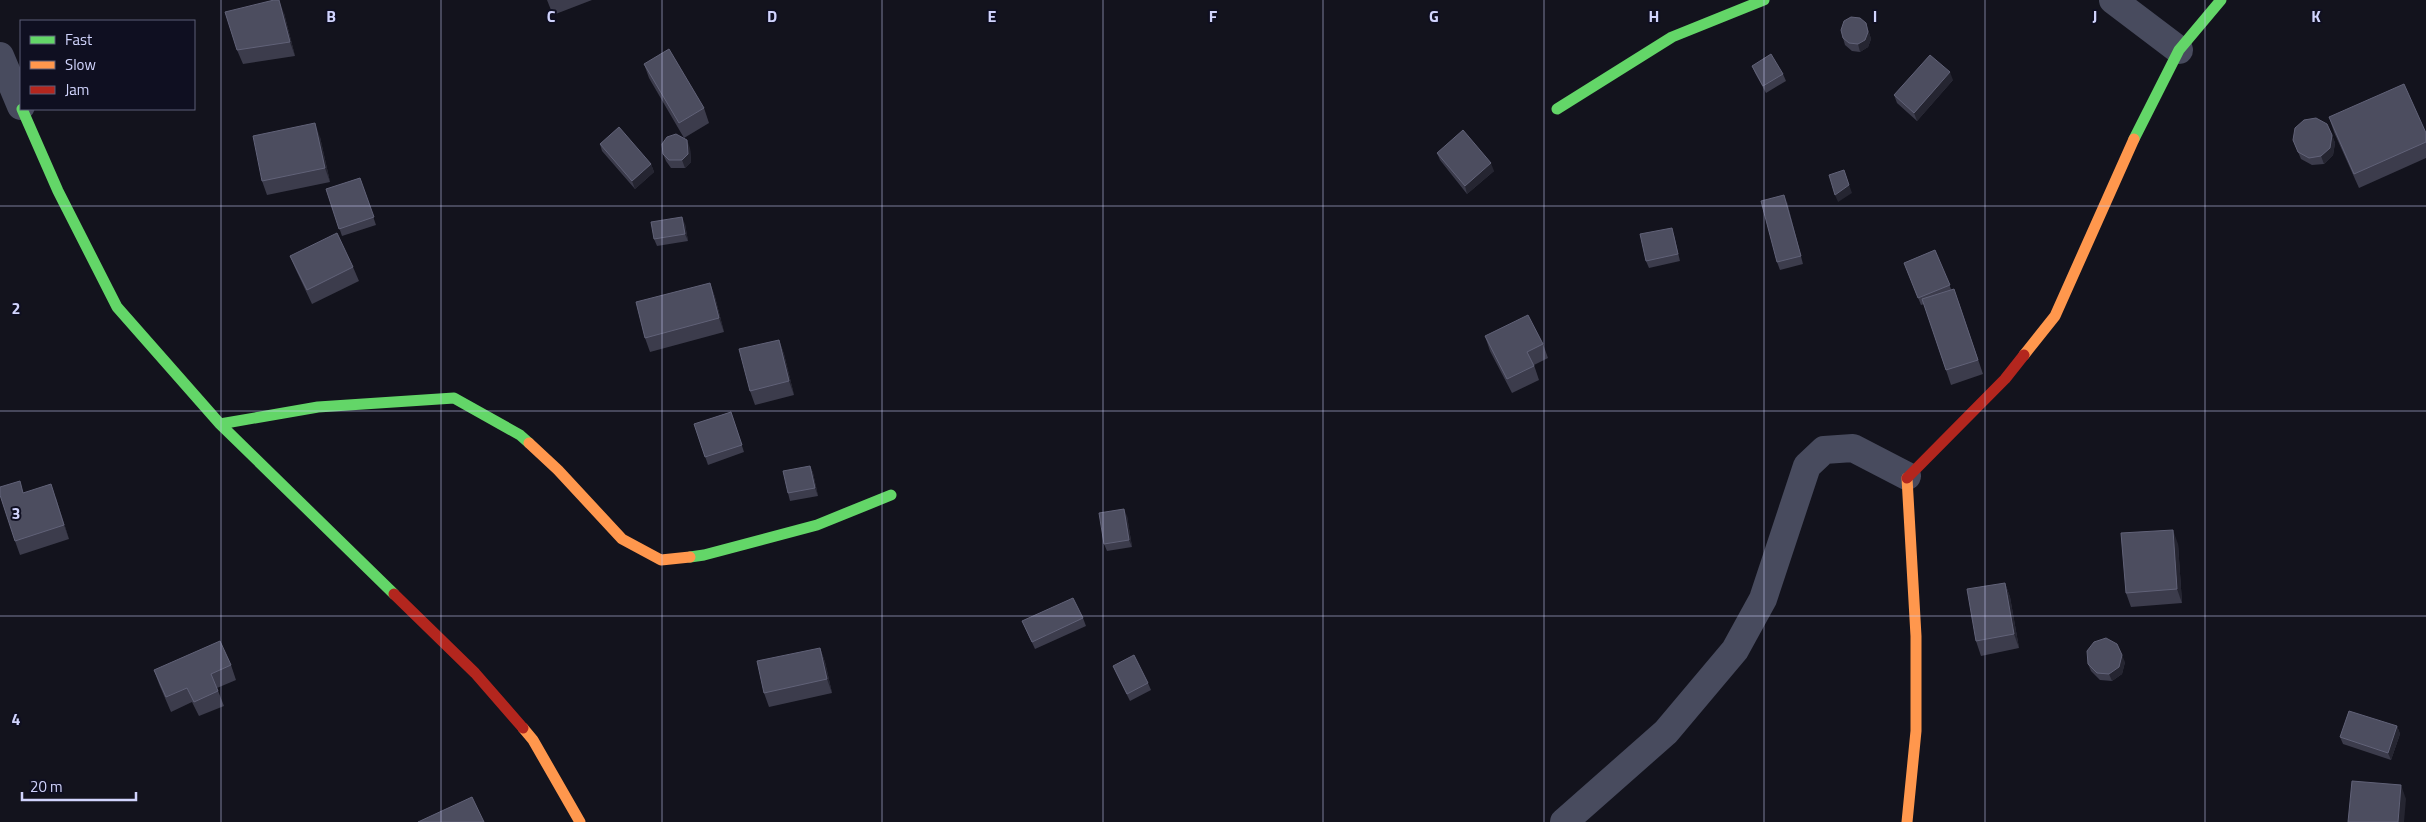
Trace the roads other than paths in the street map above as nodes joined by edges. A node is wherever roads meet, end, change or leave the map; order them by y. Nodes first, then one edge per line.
1 (1764, 0) edge
2 (2113, 0) edge
3 (2220, 0) edge
4 (2179, 50) junction
5 (0, 56) edge
6 (20, 102) edge
7 (1557, 109) dead end
8 (23, 110) edge
9 (220, 424) junction
10 (1907, 476) junction
11 (892, 494) dead end
12 (580, 822) edge
13 (1564, 822) edge
14 (1907, 822) edge

1 - 7 street
2 - 4 street
3 - 4 street
4 - 10 street
5 - 6 street
8 - 9 street
9 - 11 street
9 - 12 street
10 - 13 street
10 - 14 street

